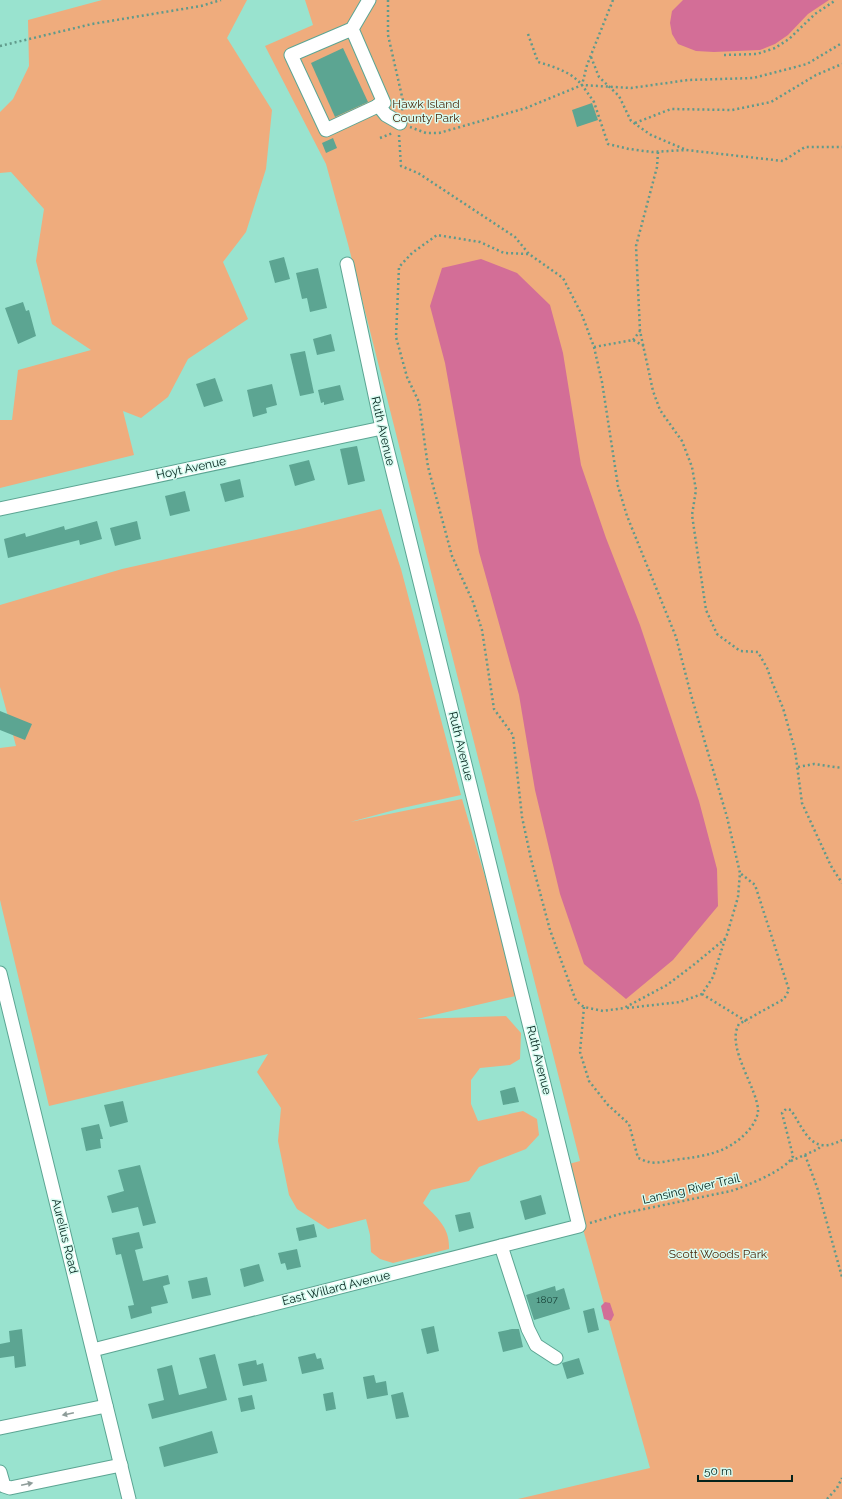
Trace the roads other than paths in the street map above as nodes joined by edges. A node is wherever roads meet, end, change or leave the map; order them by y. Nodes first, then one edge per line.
1 (369, 0) edge
2 (352, 29) junction
3 (378, 106) junction
4 (400, 123) road end
5 (347, 264) dead end
6 (382, 428) junction
7 (0, 508) edge
8 (0, 973) edge
9 (580, 1226) joint
10 (501, 1246) junction
11 (93, 1350) junction
12 (556, 1358) dead end
13 (106, 1406) junction
14 (0, 1428) edge
15 (121, 1465) junction
16 (0, 1472) edge
17 (129, 1499) edge

1 - 2 street
2 - 3 street
2 - 3 street
3 - 4 street
5 - 6 street, Ruth Avenue
6 - 7 street, Hoyt Avenue
6 - 9 street, Ruth Avenue
8 - 11 street, Aurelius Road
9 - 10 street, East Willard Avenue
10 - 11 street, East Willard Avenue
10 - 12 street
11 - 13 street, Aurelius Road
13 -> 14 street
13 - 15 street, Aurelius Road
16 -> 15 street
15 - 17 street, Aurelius Road

